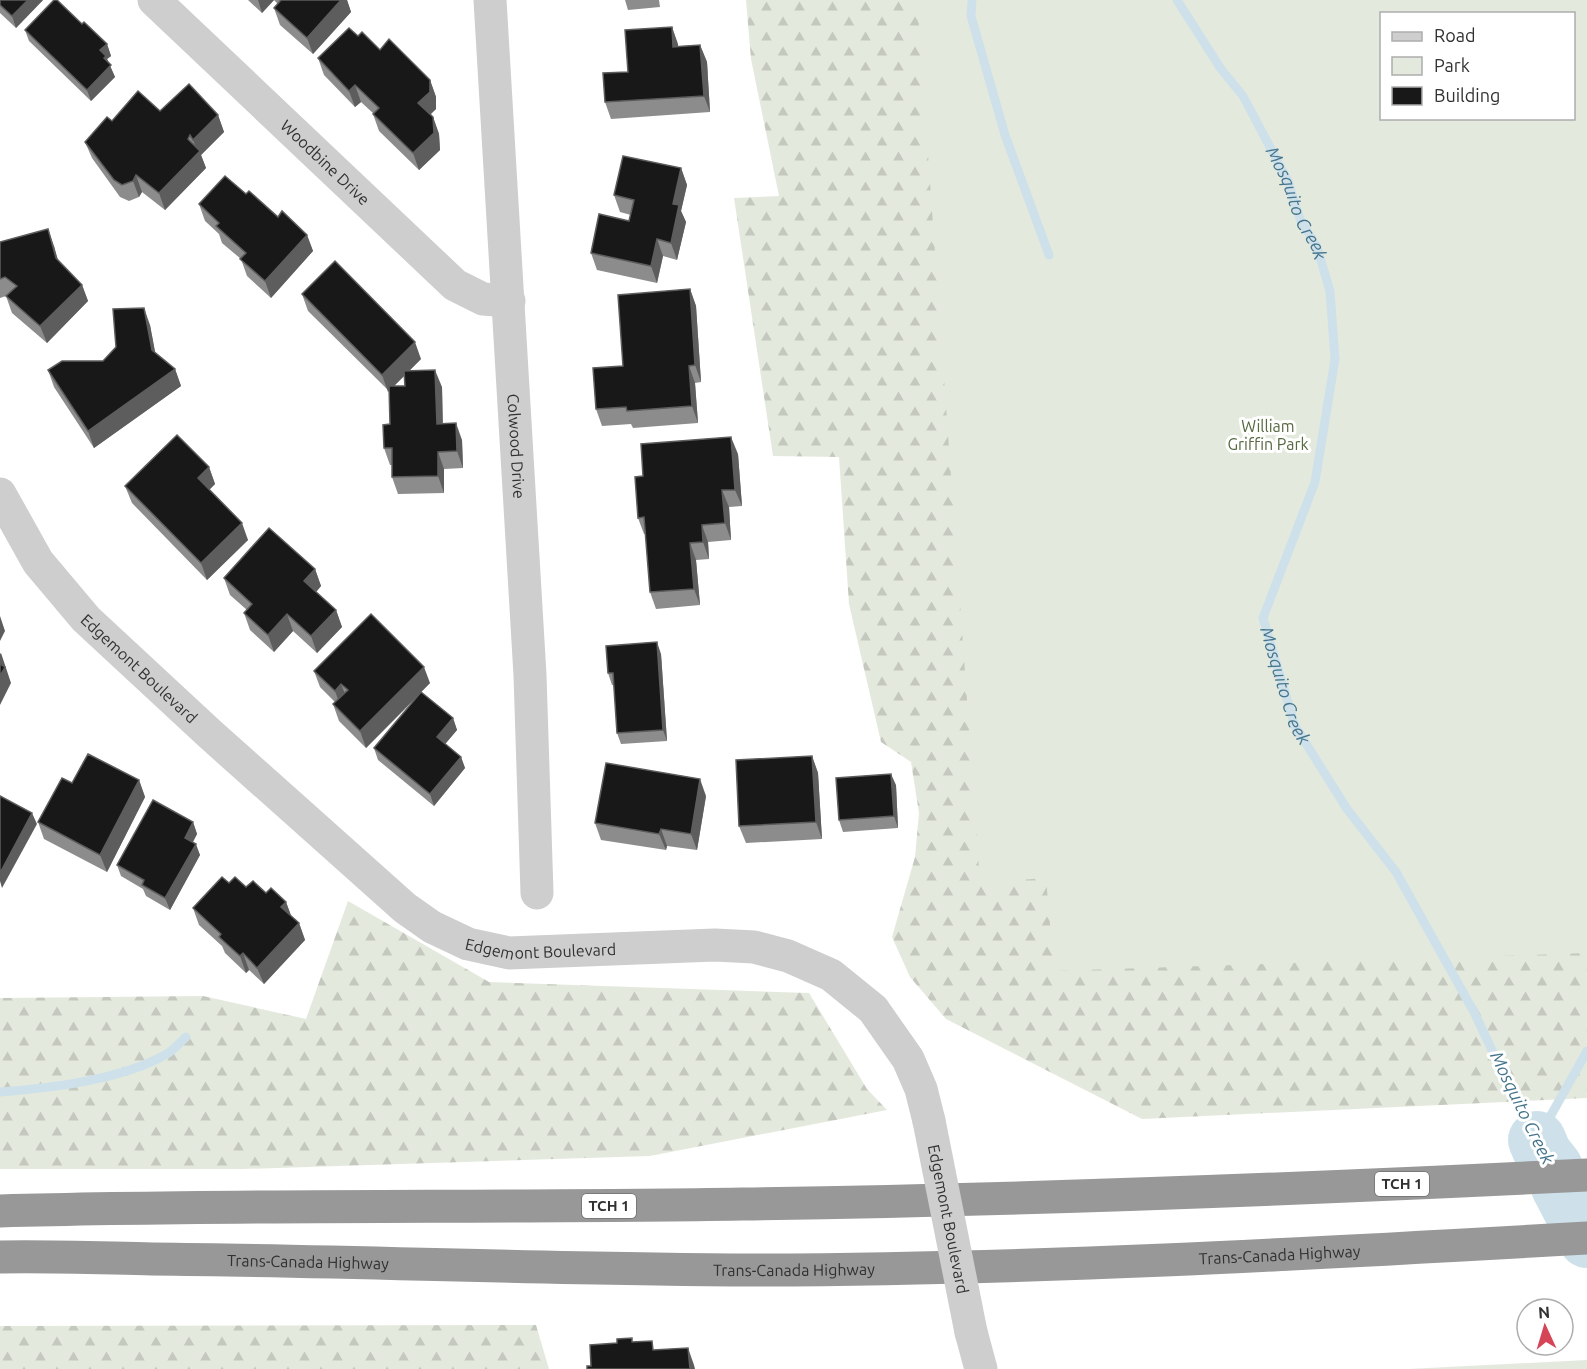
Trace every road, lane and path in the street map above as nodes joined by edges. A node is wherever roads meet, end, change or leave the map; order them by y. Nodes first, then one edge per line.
1 (154, 0) edge
2 (490, 0) edge
3 (509, 301) junction
4 (0, 494) edge
5 (537, 893) dead end
6 (1587, 1175) edge
7 (0, 1211) edge
8 (1587, 1238) edge
9 (1259, 1256) junction
10 (0, 1257) edge
11 (1587, 1259) edge
12 (981, 1369) edge

1 - 3 street, Woodbine Drive
2 - 3 street, Colwood Drive
3 - 5 street, Colwood Drive
4 - 12 street, Edgemont Boulevard, bridge
6 - 7 highway, TCH 1
8 - 9 highway, Trans-Canada Highway
9 - 10 highway, Trans-Canada Highway
9 - 11 highway

